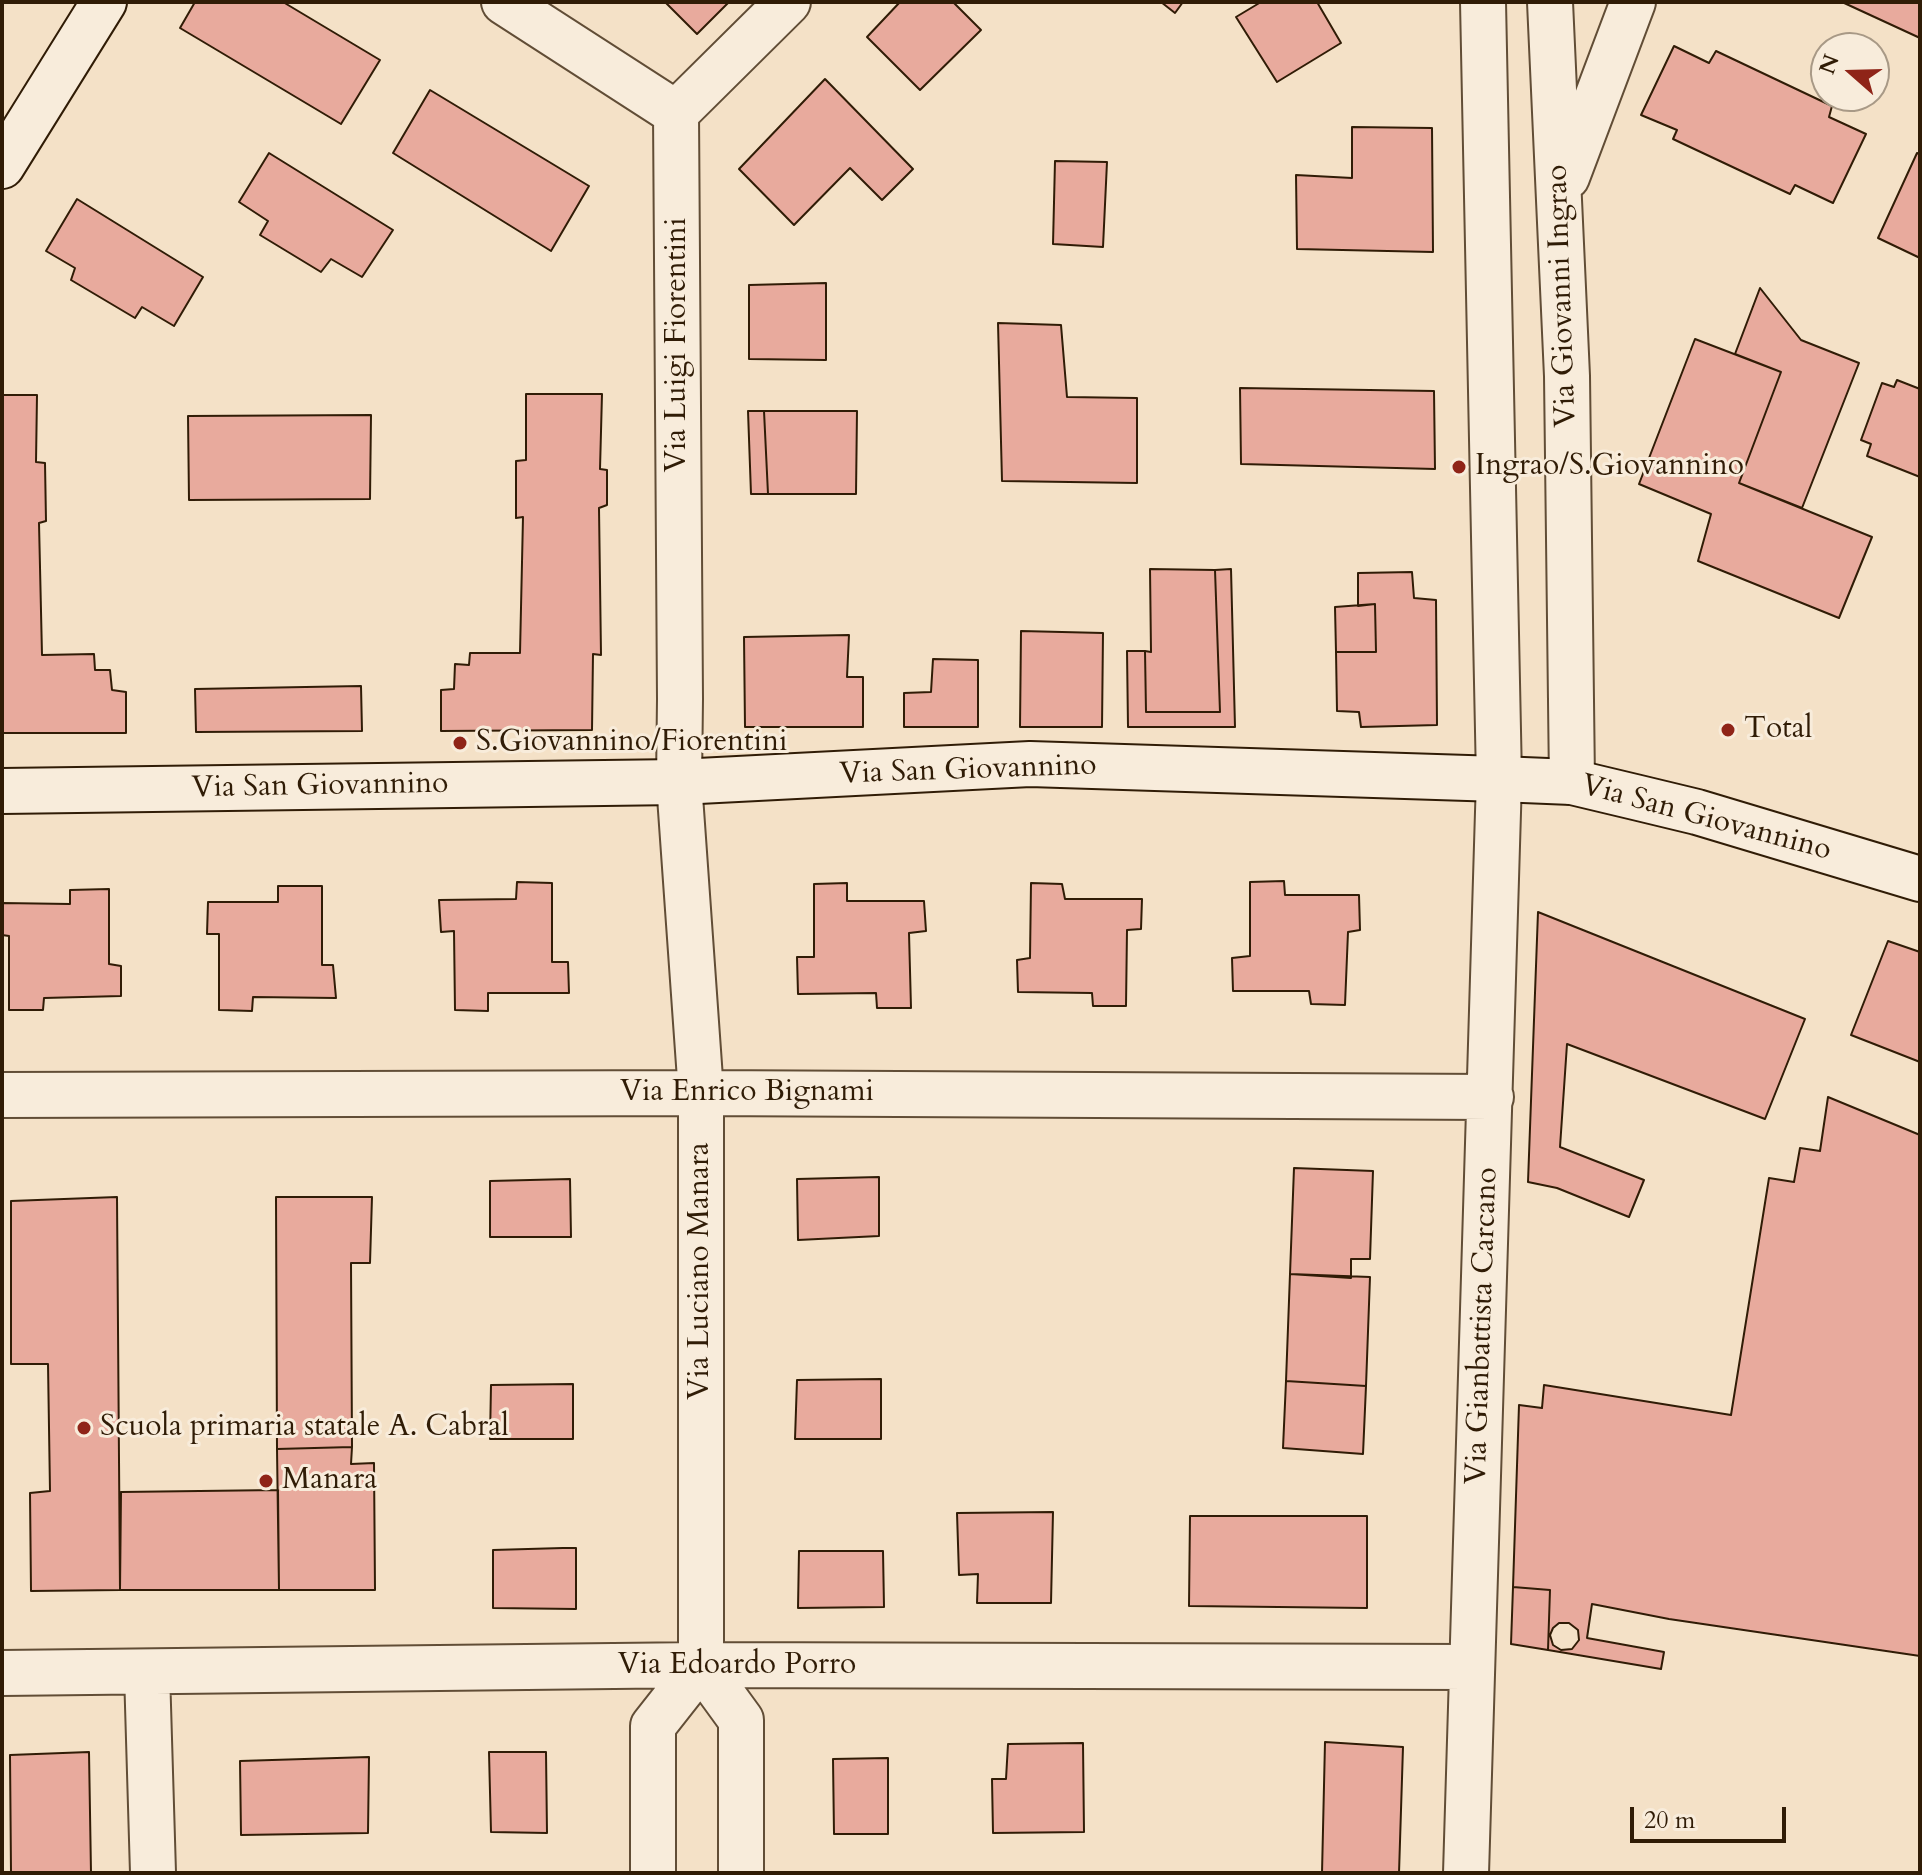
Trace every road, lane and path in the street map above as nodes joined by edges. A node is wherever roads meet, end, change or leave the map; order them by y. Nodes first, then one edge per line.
1 (104, 2) edge
2 (504, 2) edge
3 (788, 2) edge
4 (1483, 2) edge
5 (1550, 2) edge
6 (1633, 2) edge
7 (676, 113) junction
8 (2, 166) edge
9 (1560, 194) junction
10 (1499, 779) junction
11 (679, 782) junction
12 (1572, 782) junction
13 (2, 791) edge
14 (1920, 879) edge
15 (701, 1093) junction
16 (2, 1095) edge
17 (1491, 1097) junction
18 (701, 1665) junction
19 (1471, 1667) junction
20 (147, 1672) junction
21 (2, 1673) edge
22 (153, 1873) edge
23 (653, 1873) edge
24 (741, 1873) edge
25 (1466, 1873) edge

1 - 8 street
2 - 7 street
3 - 7 street
4 - 10 street
5 - 9 street, Via Giovanni Ingrao
6 - 9 street
7 - 11 street, Via Luigi Fiorentini
9 - 12 street, Via Giovanni Ingrao
10 - 11 street, Via San Giovannino
10 - 12 street, Via San Giovannino
10 - 17 street, Via Gianbattista Carcano
11 - 13 street, Via San Giovannino
11 - 15 street, Via Luciano Manara
12 - 14 street, Via San Giovannino
15 - 16 street, Via Enrico Bignami
15 - 17 street, Via Enrico Bignami
15 - 18 street, Via Luciano Manara
17 - 19 street, Via Gianbattista Carcano
18 - 19 street, Via Edoardo Porro
18 - 20 street, Via Edoardo Porro
18 - 23 street
18 - 24 street
19 - 25 street, Via Gianbattista Carcano
20 - 21 street, Via Edoardo Porro
20 - 22 street

